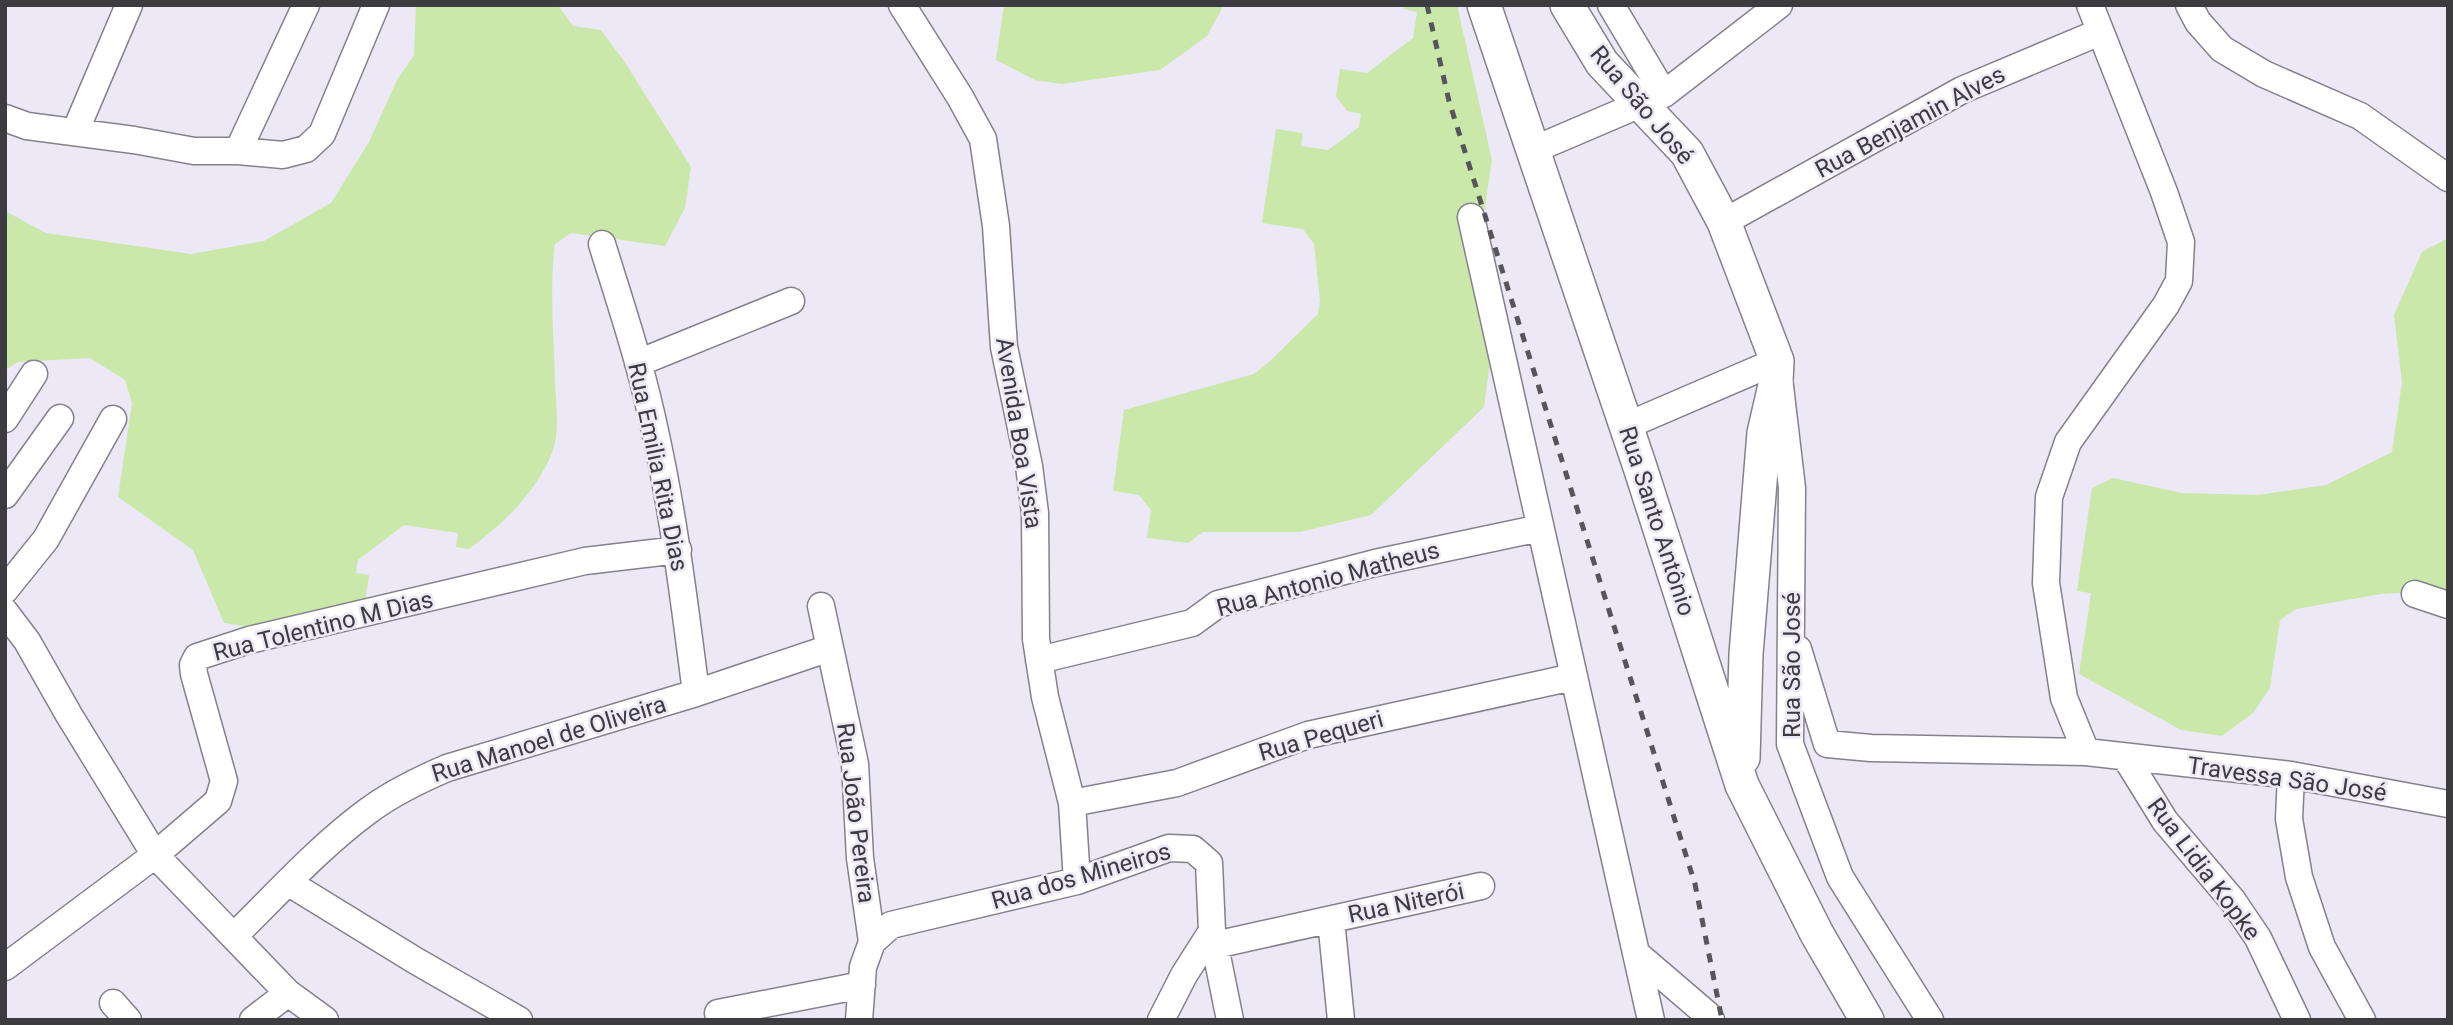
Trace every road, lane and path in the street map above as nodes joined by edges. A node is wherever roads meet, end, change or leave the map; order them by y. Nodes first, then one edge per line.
1 (129, 5) edge
2 (306, 5) edge
3 (376, 5) edge
4 (902, 5) edge
5 (1485, 5) edge
6 (1567, 5) edge
7 (1611, 5) edge
8 (1779, 5) edge
9 (2090, 5) edge
10 (2189, 5) edge
11 (2101, 32) junction
12 (1652, 99) junction
13 (5, 118) edge
14 (75, 132) junction
15 (1533, 150) junction
16 (238, 151) junction
17 (2448, 178) edge
18 (1471, 218) dead end
19 (1724, 222) junction
20 (602, 244) dead end
21 (791, 301) dead end
22 (1777, 361) junction
23 (638, 363) junction
24 (34, 374) dead end
25 (60, 418) dead end
26 (5, 419) edge
27 (113, 419) dead end
28 (1626, 426) junction
29 (5, 495) edge
30 (1540, 528) junction
31 (678, 550) junction
32 (5, 590) edge
33 (2414, 594) dead end
34 (2448, 605) edge
35 (821, 606) dead end
36 (5, 612) edge
37 (1791, 625) junction
38 (830, 648) junction
39 (1039, 660) junction
40 (1573, 677) junction
41 (696, 693) junction
42 (2086, 752) junction
43 (2126, 758) junction
44 (2291, 775) junction
45 (1742, 785) junction
46 (1072, 803) junction
47 (2448, 804) edge
48 (155, 855) junction
49 (1077, 881) junction
50 (289, 883) junction
51 (1481, 886) dead end
52 (1331, 920) junction
53 (234, 936) junction
54 (1214, 938) junction
55 (872, 942) junction
56 (1638, 955) junction
57 (5, 967) edge
58 (862, 985) junction
59 (288, 993) junction
60 (718, 1013) dead end
61 (253, 1020) edge
62 (325, 1020) edge
63 (519, 1020) edge
64 (859, 1020) edge
65 (1161, 1020) edge
66 (1230, 1020) edge
67 (1341, 1020) edge
68 (1651, 1020) edge
69 (1711, 1020) edge
70 (1867, 1020) edge
71 (1930, 1020) edge
72 (2297, 1020) edge
73 (2362, 1020) edge

1 - 14 street
2 - 16 street
3 - 16 street
4 - 39 street, Avenida Boa Vista
5 - 15 main road, Rua Santo Antônio
6 - 12 main road, Rua São José
7 - 12 street, Rua São José
8 - 12 street
9 - 11 street
10 - 17 street
11 - 19 street, Rua Benjamin Alves
11 - 42 street
12 - 15 street
12 - 19 main road, Rua São José
13 - 14 street
14 - 16 street
15 - 28 main road, Rua Santo Antônio
18 - 30 street
19 - 22 main road, Rua São José
20 - 23 street, Rua Emilia Rita Dias
21 - 23 street
22 - 28 street
22 - 37 street, Rua São José
22 - 45 main road, Rua São José
23 - 31 street, Rua Emilia Rita Dias
24 - 26 street
25 - 29 street
27 - 32 street
28 - 45 main road, Rua Santo Antônio
30 - 39 street, Rua Antonio Matheus
30 - 40 street
31 - 41 street, Rua Emilia Rita Dias
31 - 48 street, Rua Tolentino M Dias
33 - 34 street
35 - 38 street, Rua João Pereira
36 - 48 street
37 - 42 street, Travessa São José
37 - 71 street, Rua São José
38 - 41 street, Rua Manoel de Oliveira
38 - 55 street, Rua João Pereira
39 - 46 street, Avenida Boa Vista
40 - 46 street, Rua Pequeri
40 - 56 street
41 - 50 street, Rua Manoel de Oliveira
42 - 43 street, Travessa São José
43 - 44 street, Travessa São José
43 - 72 street, Rua Lidia Kopke
44 - 47 street, Travessa São José
44 - 73 street
45 - 70 main road, Rua Santo Antônio
46 - 49 street, Avenida Boa Vista
48 - 53 street
48 - 57 street
49 - 54 street, Rua dos Mineiros
49 - 55 street, Rua dos Mineiros
50 - 53 street, Rua Manoel de Oliveira
50 - 63 street
51 - 52 street, Rua Niterói
52 - 54 street, Rua Niterói
52 - 67 street, Rua Niterói
53 - 59 street
54 - 65 street
54 - 66 street, Rua dos Mineiros
55 - 58 street, Rua João Pereira
56 - 68 street
56 - 69 street
58 - 60 street
58 - 64 street, Rua João Pereira
59 - 61 street
59 - 62 street

